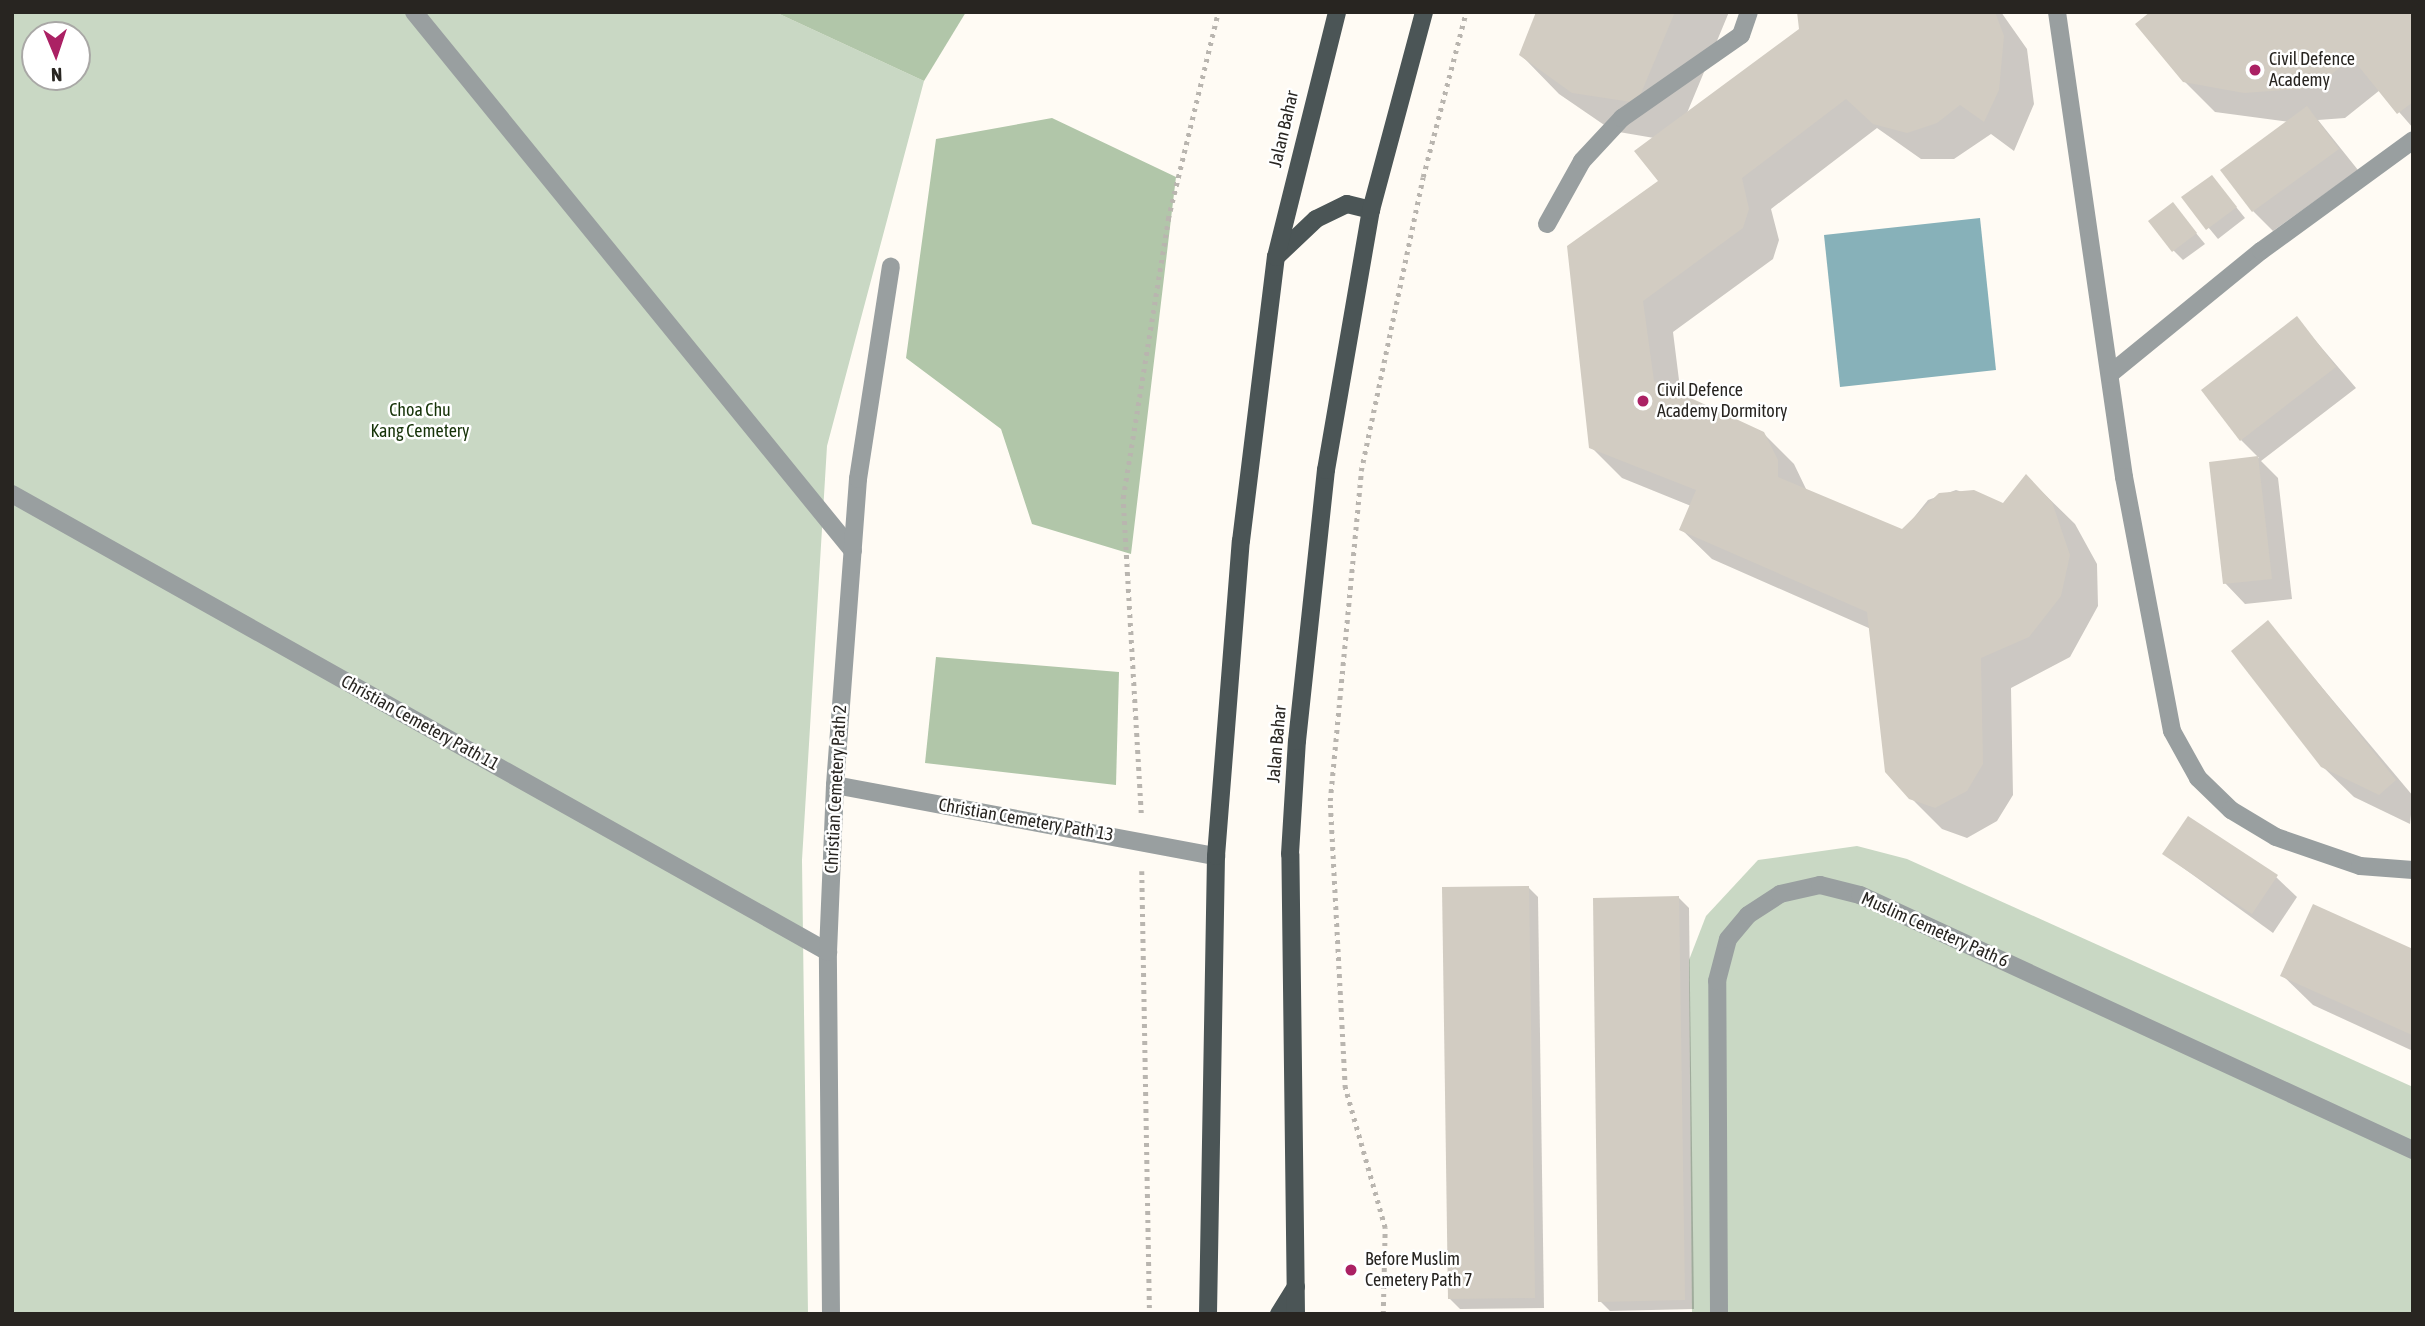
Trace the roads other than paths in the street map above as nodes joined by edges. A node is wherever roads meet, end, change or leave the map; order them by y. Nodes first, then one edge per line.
1 (414, 12) edge
2 (1337, 12) edge
3 (1424, 12) edge
4 (1749, 12) edge
5 (2057, 12) edge
6 (2413, 140) edge
7 (1371, 210) junction
8 (1547, 224) dead end
9 (1276, 257) junction
10 (891, 267) dead end
11 (2110, 374) junction
12 (12, 494) edge
13 (853, 551) junction
14 (835, 785) junction
15 (1216, 856) junction
16 (2413, 870) edge
17 (828, 952) junction
18 (2413, 1150) edge
19 (1296, 1287) junction
20 (831, 1314) edge
21 (1208, 1314) edge
22 (1279, 1314) edge
23 (1296, 1314) edge
24 (1719, 1314) edge

1 - 13 lane
2 - 9 main road, Jalan Bahar
3 - 7 main road, Jalan Bahar
4 - 8 lane
5 - 11 lane
6 - 11 lane
7 - 9 main road
7 - 19 main road, Jalan Bahar
9 - 15 main road, Jalan Bahar
10 - 13 lane, Christian Cemetery Path 2
11 - 16 lane
12 - 17 lane, Christian Cemetery Path 11
13 - 14 lane, Christian Cemetery Path 2
14 - 15 lane, Christian Cemetery Path 13
14 - 17 lane, Christian Cemetery Path 2
15 - 21 main road, Jalan Bahar
17 - 20 lane, Christian Cemetery Path 2
18 - 24 lane, Muslim Cemetery Path 6
19 - 22 main road
19 - 23 main road, Jalan Bahar

